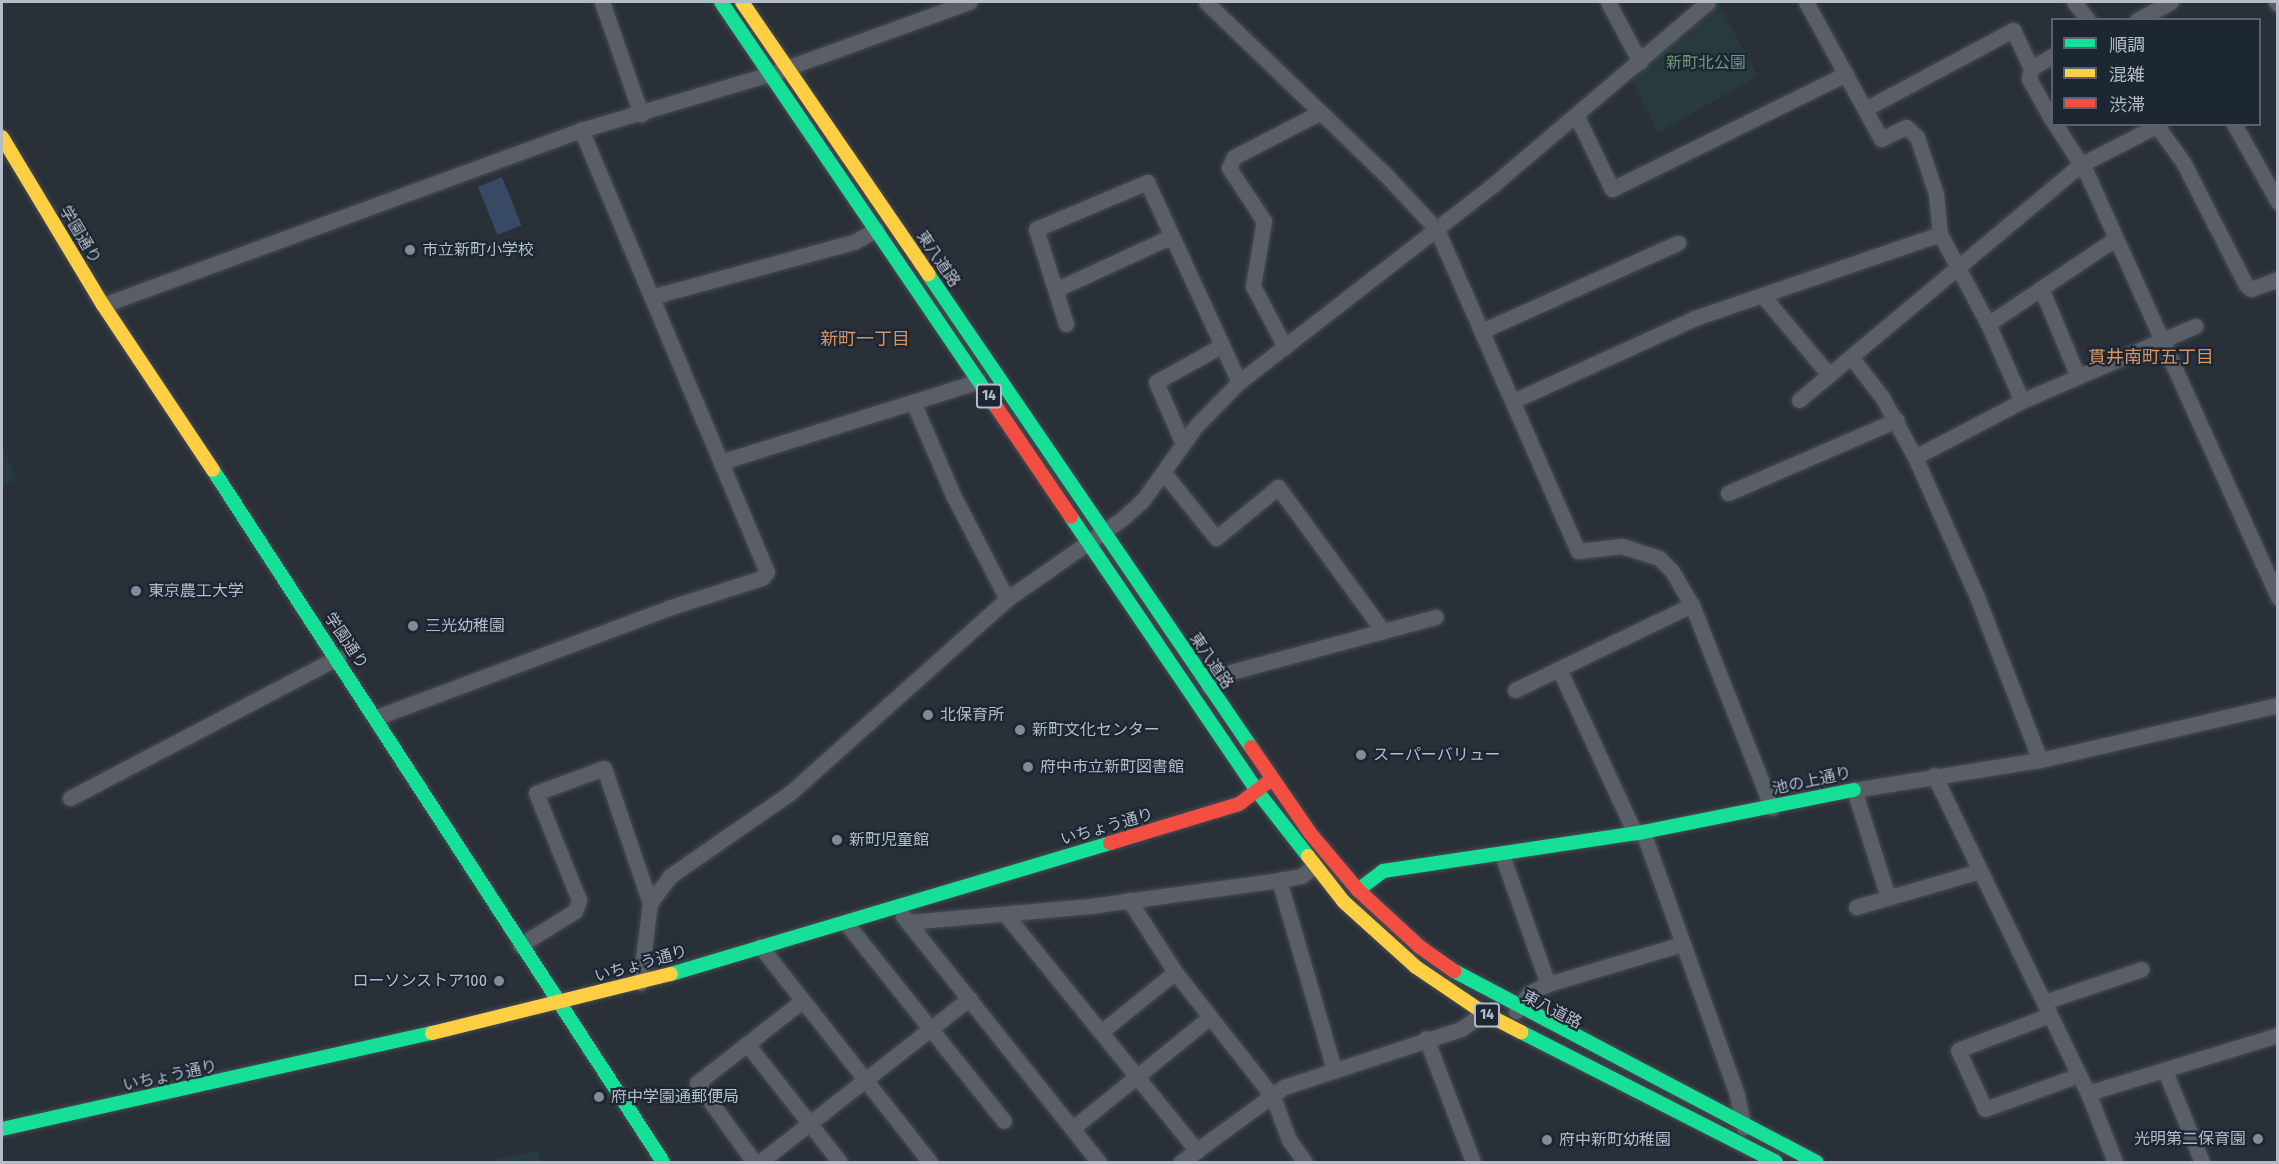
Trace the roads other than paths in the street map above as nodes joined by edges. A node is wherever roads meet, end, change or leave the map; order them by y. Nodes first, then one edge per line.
1 (602, 2) edge
2 (721, 2) edge
3 (742, 2) edge
4 (969, 2) edge
5 (1206, 2) edge
6 (1608, 2) edge
7 (1708, 2) edge
8 (1806, 2) edge
9 (2074, 2) edge
10 (2171, 2) edge
11 (2086, 18) edge
12 (2141, 18) edge
13 (2051, 57) edge
14 (1640, 62) junction
15 (788, 68) junction
16 (2031, 68) junction
17 (770, 74) junction
18 (1846, 74) junction
19 (1865, 109) junction
20 (1319, 113) junction
21 (641, 114) junction
22 (1577, 117) junction
23 (2051, 118) edge
24 (2056, 126) edge
25 (2156, 126) edge
26 (2159, 126) edge
27 (2235, 126) edge
28 (581, 130) junction
29 (2, 137) edge
30 (2080, 165) junction
31 (2277, 202) edge
32 (877, 229) junction
33 (1437, 230) junction
34 (1940, 234) junction
35 (1170, 237) junction
36 (2115, 239) junction
37 (1678, 243) dead end
38 (1958, 268) junction
39 (2277, 279) edge
40 (2042, 288) junction
41 (1057, 290) junction
42 (1762, 296) junction
43 (651, 297) junction
44 (103, 305) junction
45 (1066, 324) dead end
46 (1988, 324) junction
47 (2195, 326) dead end
48 (1484, 330) junction
49 (2162, 342) junction
50 (1221, 346) junction
51 (1285, 347) junction
52 (1851, 357) junction
53 (1829, 375) junction
54 (2078, 377) junction
55 (979, 381) junction
56 (1239, 382) junction
57 (1799, 400) dead end
58 (1514, 401) junction
59 (2022, 401) junction
60 (912, 402) junction
61 (1897, 420) junction
62 (1183, 444) junction
63 (1915, 457) junction
64 (721, 462) junction
65 (1164, 473) junction
66 (1728, 493) dead end
67 (1106, 532) junction
68 (1090, 542) junction
69 (2277, 598) edge
70 (1007, 599) junction
71 (1692, 605) junction
72 (1436, 617) dead end
73 (1383, 631) junction
74 (338, 657) junction
75 (1560, 671) junction
76 (1209, 687) junction
77 (1515, 690) dead end
78 (2277, 705) edge
79 (377, 717) junction
80 (2040, 760) junction
81 (1934, 775) junction
82 (1273, 779) junction
83 (1854, 790) junction
84 (1257, 791) junction
85 (70, 798) dead end
86 (1772, 808) junction
87 (1639, 833) junction
88 (1502, 855) junction
89 (1314, 867) junction
90 (1980, 871) junction
91 (1279, 880) junction
92 (1358, 890) junction
93 (1888, 897) junction
94 (1129, 900) junction
95 (650, 903) junction
96 (1856, 907) dead end
97 (896, 908) junction
98 (1006, 915) junction
99 (846, 922) junction
100 (908, 922) junction
101 (1682, 944) junction
102 (520, 945) junction
103 (760, 946) junction
104 (2142, 969) dead end
105 (1175, 972) junction
106 (640, 983) junction
107 (1548, 984) junction
108 (970, 998) junction
109 (802, 1001) junction
110 (559, 1005) junction
111 (2047, 1009) junction
112 (1516, 1011) junction
113 (1484, 1013) junction
114 (1210, 1017) junction
115 (931, 1029) junction
116 (1101, 1032) junction
117 (2277, 1035) edge
118 (1426, 1038) junction
119 (747, 1044) junction
120 (1334, 1069) junction
121 (2165, 1071) junction
122 (2079, 1075) junction
123 (1137, 1077) junction
124 (865, 1081) junction
125 (2088, 1093) junction
126 (1273, 1097) junction
127 (1004, 1121) dead end
128 (1741, 1123) junction
129 (810, 1124) junction
130 (1073, 1128) junction
131 (2, 1129) edge
132 (1197, 1150) junction
133 (1768, 1160) edge
134 (663, 1162) edge
135 (754, 1162) edge
136 (760, 1162) edge
137 (840, 1162) edge
138 (930, 1162) edge
139 (1099, 1162) edge
140 (1181, 1162) edge
141 (1305, 1162) edge
142 (1473, 1162) edge
143 (1817, 1162) edge
144 (2115, 1162) edge
145 (2202, 1162) edge

1 - 21 street
2 - 17 main road, 東八道路 / 14
3 - 15 main road, 東八道路 / 14
4 - 15 street
5 - 20 street
6 - 14 street
7 - 14 street
8 - 18 street
9 - 11 street
10 - 12 street
13 - 16 street
14 - 22 street
15 - 17 street
15 - 67 main road, 東八道路 / 14
16 - 19 street
16 - 23 street
17 - 21 street
17 - 32 main road, 東八道路 / 14
18 - 19 street
18 - 22 street
19 - 34 street
20 - 33 street
20 - 51 street
21 - 28 street
22 - 33 street
24 - 30 street
25 - 30 street
26 - 39 street
27 - 31 street
28 - 43 street
28 - 44 street
29 - 44 main road, 学園通り
30 - 36 street
30 - 38 street
32 - 43 street
32 - 55 main road, 東八道路 / 14
33 - 48 street
33 - 51 street
34 - 38 street
34 - 42 street
35 - 41 street
35 - 41 street
35 - 50 street
36 - 40 street
36 - 49 street
37 - 48 street
38 - 46 street
38 - 52 street
40 - 46 street
40 - 54 street
41 - 45 street
42 - 53 street
42 - 58 street
43 - 64 street
44 - 74 main road, 学園通り
46 - 59 street
47 - 49 street
48 - 58 street
49 - 54 street
49 - 69 street
50 - 56 street
50 - 62 street
51 - 56 street
52 - 53 street
52 - 61 street
53 - 57 street
54 - 59 street
55 - 60 street
55 - 68 main road, 東八道路 / 14
56 - 62 street
58 - 71 street
59 - 63 street
60 - 64 street
60 - 70 street
61 - 63 street
61 - 66 street
62 - 65 street
63 - 80 street
64 - 79 street
65 - 67 street
65 - 73 street
67 - 68 street
67 - 76 main road, 東八道路 / 14
68 - 70 street
68 - 84 main road, 東八道路 / 14
70 - 95 street
71 - 75 street
71 - 86 street
72 - 73 street
73 - 76 street
74 - 79 main road, 学園通り
74 - 85 street
75 - 77 street
75 - 87 street
76 - 82 main road, 東八道路 / 14
78 - 80 street, 池の上通り
79 - 102 main road, 学園通り
80 - 81 street, 池の上通り
81 - 83 street, 池の上通り
81 - 90 street
82 - 84 main road, いちょう通り
82 - 92 main road, 東八道路 / 14
83 - 86 main road, 池の上通り
83 - 93 street
84 - 89 main road, 東八道路 / 14
84 - 97 main road, いちょう通り
86 - 87 main road, 池の上通り
87 - 88 main road, 池の上通り
87 - 101 street
88 - 92 main road, 池の上通り
88 - 107 street
89 - 91 street
89 - 113 main road, 東八道路 / 14
90 - 93 street
90 - 111 street
91 - 94 street
91 - 120 street
92 - 112 main road, 東八道路 / 14
93 - 96 street
94 - 98 street
94 - 105 street
95 - 102 street
95 - 106 street
97 - 99 main road, いちょう通り
97 - 100 street
98 - 100 street
98 - 116 street
99 - 103 main road, いちょう通り
99 - 115 street
100 - 108 street
101 - 107 street
101 - 128 street
102 - 110 main road, 学園通り
103 - 106 main road, いちょう通り
103 - 109 street
104 - 111 street
105 - 114 street
105 - 116 street
106 - 110 main road, いちょう通り
107 - 112 street
108 - 115 street
108 - 130 street
109 - 119 street
109 - 124 street
110 - 131 main road, いちょう通り
110 - 134 main road, 学園通り
111 - 122 street
111 - 122 street
112 - 128 main road, 東八道路 / 14
113 - 118 street
113 - 133 main road, 東八道路 / 14
114 - 123 street
114 - 126 street
115 - 124 street
115 - 127 street
116 - 123 street
117 - 121 street
118 - 120 street
118 - 142 street
119 - 129 street
119 - 135 street
120 - 126 street
121 - 125 street
121 - 145 street
122 - 125 street
123 - 130 street
123 - 132 street
124 - 129 street
124 - 138 street
125 - 144 street
126 - 132 street
126 - 141 street
128 - 133 street
128 - 143 main road, 東八道路 / 14
129 - 136 street
129 - 137 street
130 - 139 street
132 - 140 street

